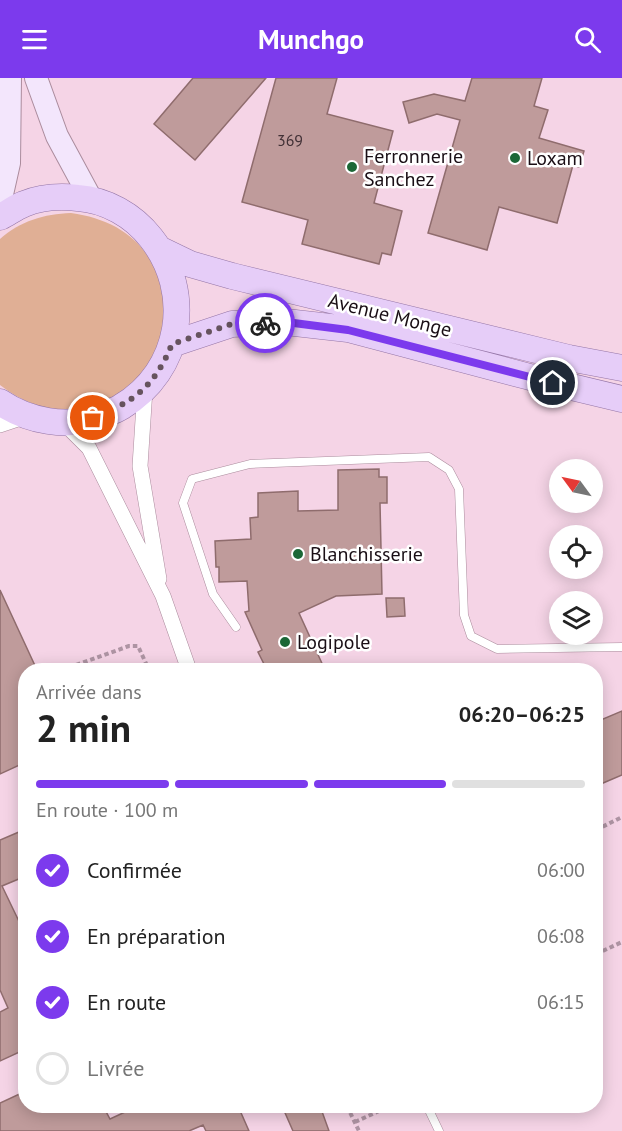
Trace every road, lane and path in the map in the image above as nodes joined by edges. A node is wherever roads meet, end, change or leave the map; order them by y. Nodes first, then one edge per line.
1 (10, 78) edge
2 (36, 78) edge
3 (92, 199) junction
4 (0, 203) edge
5 (0, 217) edge
6 (161, 250) junction
7 (172, 344) junction
8 (622, 368) edge
9 (145, 389) junction
10 (622, 399) edge
11 (0, 402) edge
12 (27, 416) junction
13 (63, 422) junction
14 (0, 425) edge
15 (163, 596) junction
16 (237, 627) dead end
17 (622, 647) edge
18 (82, 663) edge
19 (146, 663) edge
20 (187, 663) edge
21 (622, 818) edge
22 (603, 827) edge
23 (622, 942) edge
24 (603, 951) edge
25 (350, 1113) edge
26 (375, 1113) edge
27 (430, 1113) edge
28 (355, 1122) junction
29 (359, 1131) edge
30 (439, 1131) edge

1 - 4 main road
2 - 3 main road
3 - 5 main road
3 - 6 main road
6 - 7 main road
6 - 8 main road, Avenue Monge
7 - 9 main road
7 - 10 main road, Avenue Monge
9 - 13 main road
9 - 15 street
11 - 12 main road
12 - 13 main road
12 - 14 street
13 - 15 street
15 - 20 street
16 - 17 lane
18 - 19 path
21 - 22 path
23 - 24 path
25 - 28 path
26 - 28 path
27 - 30 lane
28 - 29 path

